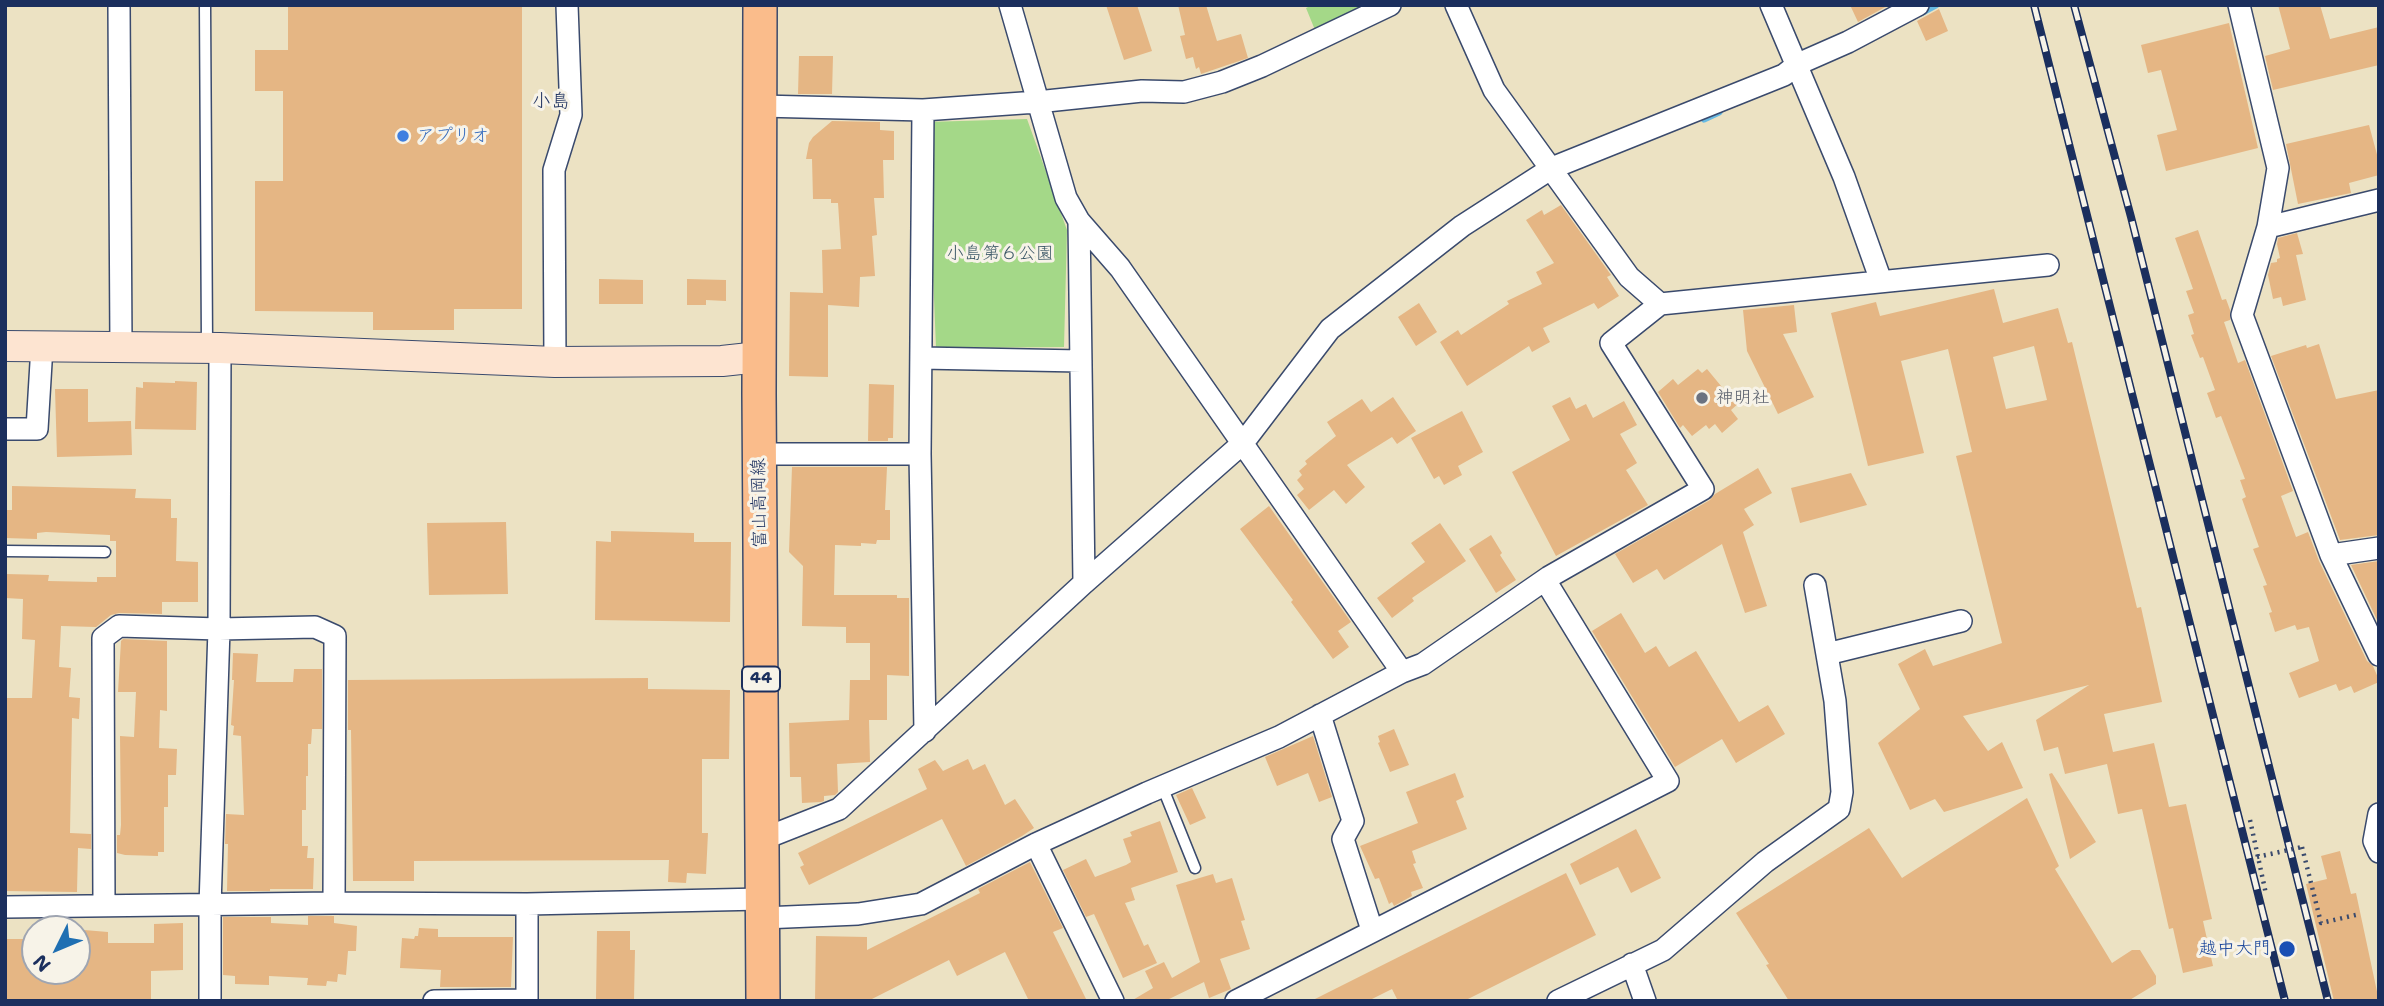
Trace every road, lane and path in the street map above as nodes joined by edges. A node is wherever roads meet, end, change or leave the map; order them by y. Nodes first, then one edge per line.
1 (119, 5) edge
2 (205, 5) edge
3 (567, 5) edge
4 (761, 5) edge
5 (1010, 5) edge
6 (1390, 5) edge
7 (1457, 5) edge
8 (1772, 5) edge
9 (1918, 5) edge
10 (2239, 5) edge
11 (1798, 64) junction
12 (1037, 102) junction
13 (761, 106) junction
14 (923, 110) junction
15 (1552, 168) junction
16 (2379, 200) edge
17 (1079, 221) junction
18 (2267, 227) junction
19 (2048, 265) dead end
20 (1881, 281) junction
21 (1660, 304) junction
22 (5, 346) edge
23 (42, 346) junction
24 (121, 347) junction
25 (214, 348) junction
26 (759, 357) junction
27 (921, 358) junction
28 (1081, 361) junction
29 (555, 362) junction
30 (5, 429) edge
31 (1243, 443) junction
32 (759, 454) junction
33 (920, 454) junction
34 (2379, 548) edge
35 (5, 551) edge
36 (105, 552) dead end
37 (2331, 555) junction
38 (1545, 580) junction
39 (1084, 583) junction
40 (1815, 585) dead end
41 (1961, 621) dead end
42 (219, 629) junction
43 (1826, 654) junction
44 (2379, 655) edge
45 (1402, 672) junction
46 (1320, 715) junction
47 (925, 731) junction
48 (1162, 786) junction
49 (2379, 814) edge
50 (2250, 820) dead end
51 (763, 839) junction
52 (1036, 844) junction
53 (2379, 852) edge
54 (2257, 857) junction
55 (1195, 868) dead end
56 (2266, 894) dead end
57 (334, 903) junction
58 (527, 904) junction
59 (104, 905) junction
60 (210, 906) junction
61 (5, 907) edge
62 (763, 908) junction
63 (2360, 914) dead end
64 (1372, 930) junction
65 (1632, 964) junction
66 (210, 1001) edge
67 (434, 1001) edge
68 (763, 1001) edge
69 (1113, 1001) edge
70 (1236, 1001) edge
71 (1558, 1001) edge
72 (1645, 1001) edge

1 - 24 street
2 - 25 lane
3 - 29 street
4 - 13 main road, 富山高岡線 / 44
5 - 12 street
6 - 12 street
7 - 15 street
8 - 11 street
9 - 11 street
10 - 18 street
11 - 15 street
11 - 20 street
12 - 14 street
12 - 17 street
13 - 14 street
13 - 26 main road, 富山高岡線 / 44
14 - 27 street
15 - 21 street
15 - 31 street
16 - 18 street
17 - 28 street
17 - 31 street
18 - 37 street
19 - 20 street
20 - 21 street
21 - 38 street
22 - 23 street
23 - 24 street
23 - 30 street
24 - 25 street
25 - 29 street
25 - 42 street
26 - 29 street
26 - 32 main road, 富山高岡線 / 44
27 - 28 street
27 - 33 street
28 - 39 street
31 - 39 street
31 - 45 street
32 - 33 street
32 - 51 main road, 富山高岡線 / 44
33 - 47 street
34 - 37 street
35 - 36 lane
37 - 44 street
38 - 45 street
38 - 64 street
39 - 47 street
40 - 43 street
41 - 43 street
42 - 57 street
42 - 59 street
42 - 60 street
43 - 65 street
45 - 46 street
46 - 48 street
46 - 64 street
47 - 51 street
48 - 52 street
48 - 55 lane
49 - 53 street
50 - 54 path
51 - 62 main road, 富山高岡線 / 44
52 - 62 street
52 - 69 street
54 - 56 path
54 - 63 path, bridge
57 - 58 street
57 - 60 street
58 - 62 street
58 - 67 street
59 - 60 street
59 - 61 street
60 - 66 street
62 - 68 main road, 富山高岡線 / 44
64 - 70 street
65 - 71 street
65 - 72 street

